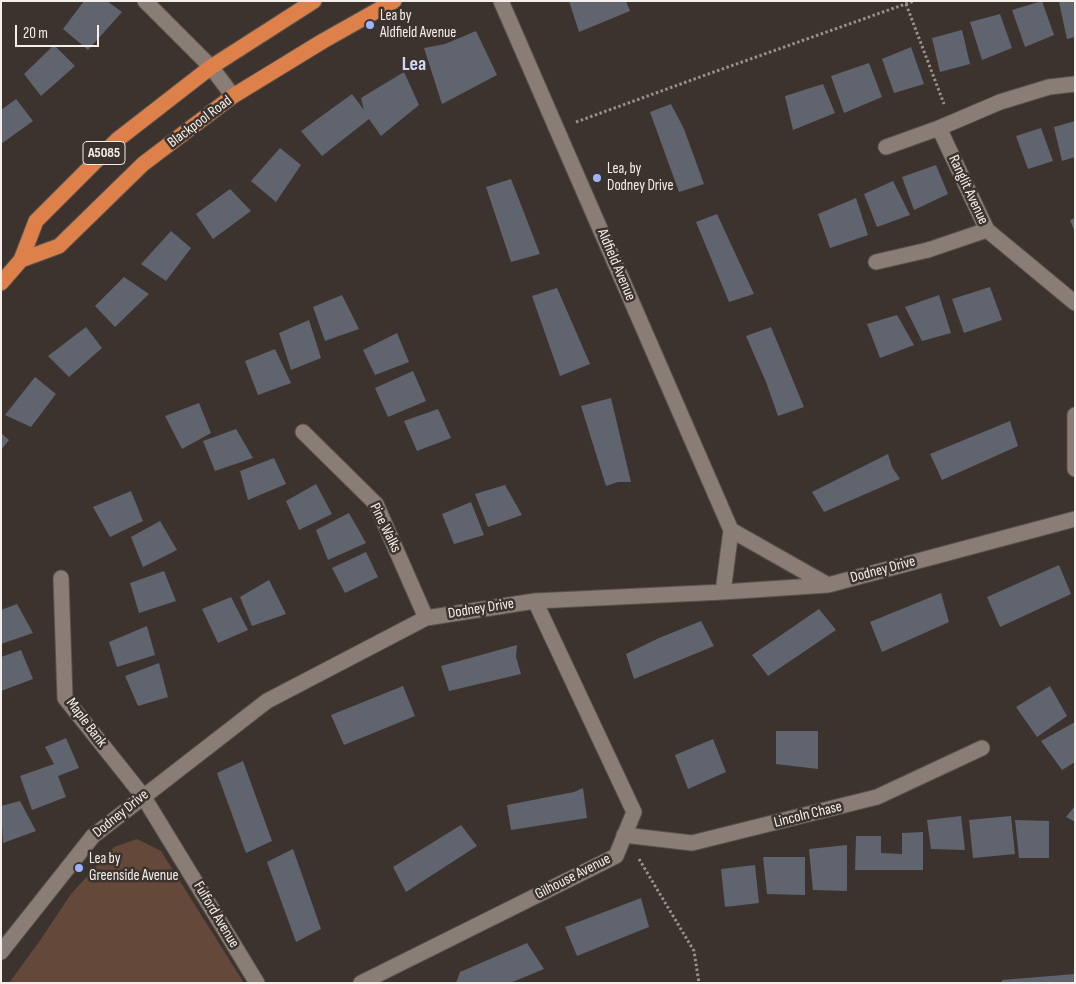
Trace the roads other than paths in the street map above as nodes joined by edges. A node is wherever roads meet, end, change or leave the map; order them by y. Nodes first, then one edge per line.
1 (145, 1) edge
2 (314, 1) edge
3 (394, 1) edge
4 (502, 1) edge
5 (211, 67) junction
6 (1075, 84) edge
7 (233, 96) junction
8 (945, 126) junction
9 (886, 147) dead end
10 (987, 230) junction
11 (21, 260) junction
12 (876, 262) dead end
13 (1, 283) edge
14 (1075, 304) edge
15 (1075, 414) edge
16 (303, 432) dead end
17 (1075, 469) edge
18 (1075, 519) edge
19 (730, 530) junction
20 (61, 578) dead end
21 (828, 585) junction
22 (723, 592) junction
23 (534, 601) junction
24 (426, 618) junction
25 (982, 748) dead end
26 (143, 796) junction
27 (624, 835) junction
28 (1, 952) edge
29 (257, 983) edge
30 (361, 983) edge

1 - 5 street
2 - 5 highway, Blackpool Road / A5085
3 - 7 highway, Blackpool Road / A5085
4 - 19 street, Aldfield Avenue
5 - 7 street
5 - 11 highway, Blackpool Road / A5085
6 - 8 street
7 - 11 highway, Blackpool Road / A5085
8 - 9 street
8 - 10 street, Ranglit Avenue
10 - 12 street
10 - 14 street, Ranglit Avenue
11 - 13 highway, Blackpool Road / A5085
15 - 17 street
16 - 24 street, Pine Walks
18 - 21 street, Dodney Drive
19 - 21 street
19 - 22 street, Aldfield Avenue
20 - 26 street, Maple Bank
21 - 22 street, Dodney Drive
22 - 23 street, Dodney Drive
23 - 24 street, Dodney Drive
23 - 27 street, Gilhouse Avenue
24 - 26 street, Dodney Drive
25 - 27 street, Lincoln Chase
26 - 28 street, Dodney Drive
26 - 29 street, Fulford Avenue
27 - 30 street, Gilhouse Avenue

